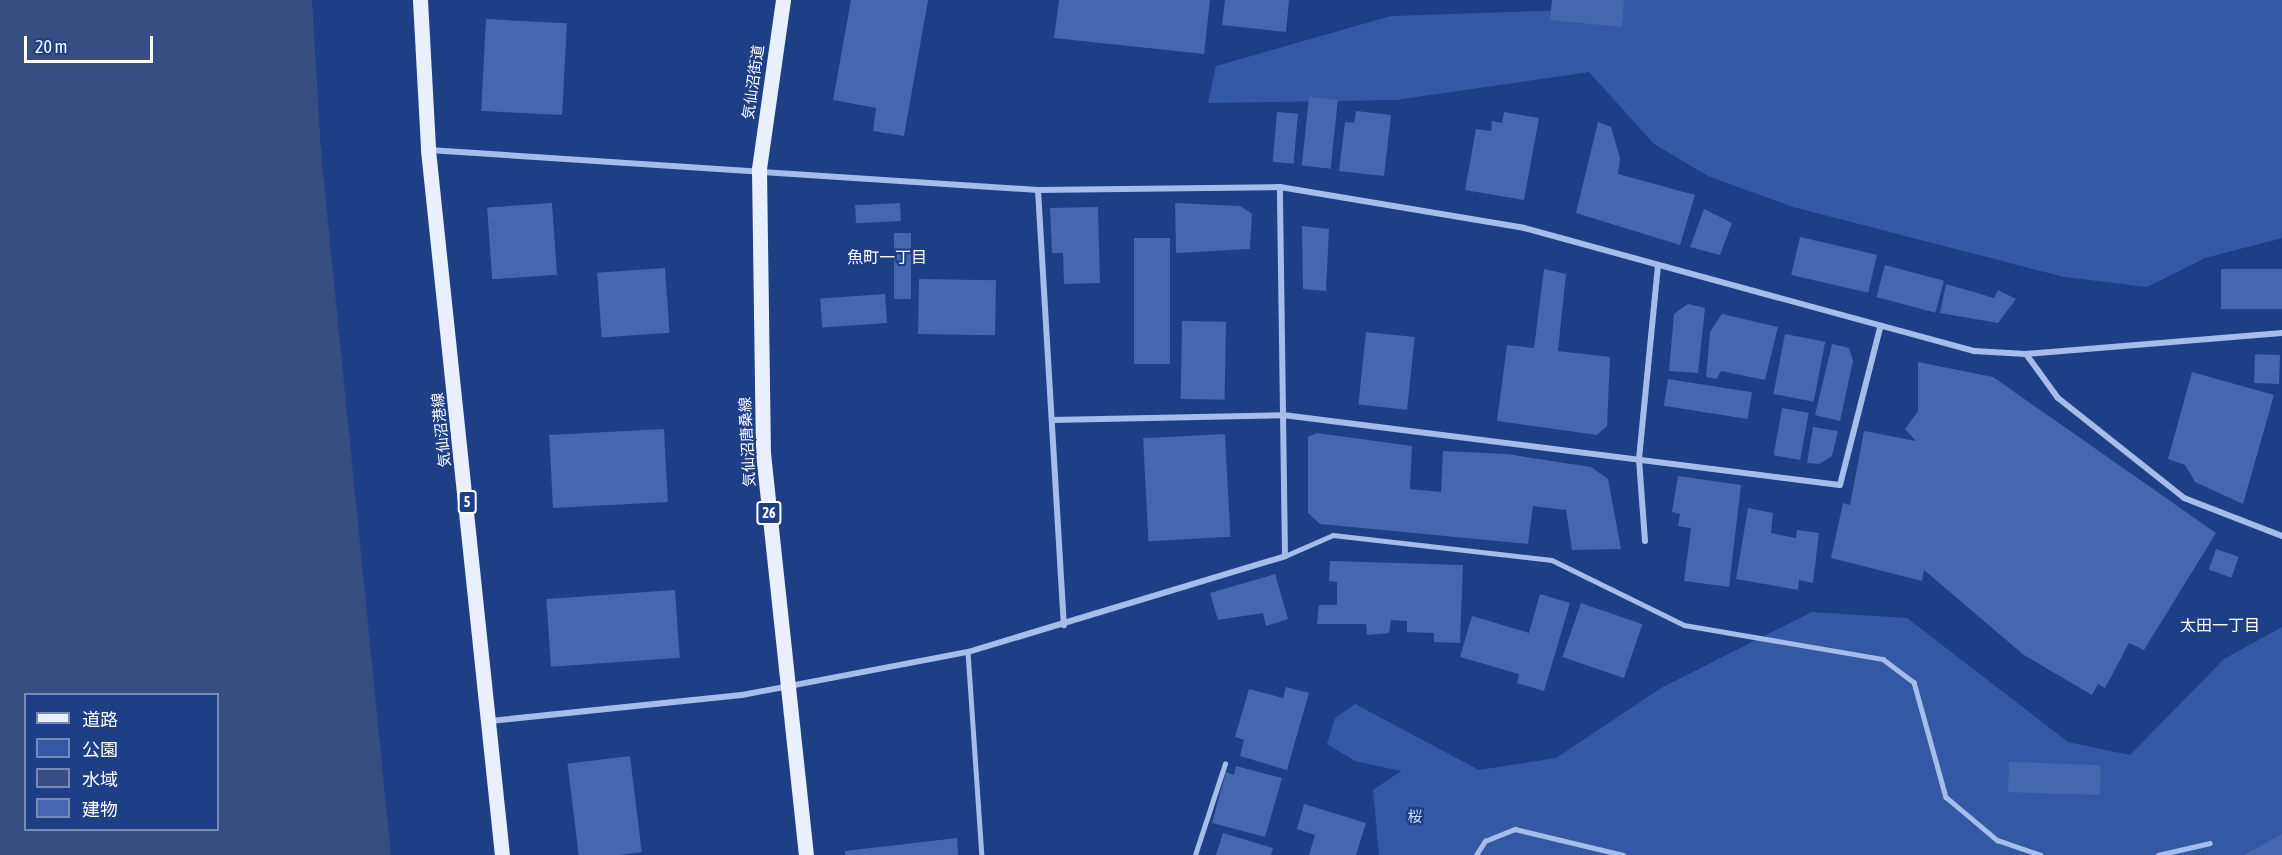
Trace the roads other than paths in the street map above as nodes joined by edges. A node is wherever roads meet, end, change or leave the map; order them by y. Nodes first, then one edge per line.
1 (420, 0) edge
2 (783, 0) edge
3 (428, 150) junction
4 (759, 169) junction
5 (1280, 187) junction
6 (1038, 190) junction
7 (1658, 266) junction
8 (1880, 328) junction
9 (2282, 333) edge
10 (2026, 354) junction
11 (1283, 415) junction
12 (1052, 420) junction
13 (1640, 459) junction
14 (2282, 536) edge
15 (1645, 541) dead end
16 (1285, 556) junction
17 (1064, 625) junction
18 (968, 652) junction
19 (788, 688) junction
20 (490, 721) junction
21 (1225, 764) dead end
22 (2210, 843) dead end
23 (502, 855) edge
24 (806, 855) edge
25 (982, 855) edge
26 (1195, 855) edge
27 (1476, 855) edge
28 (1623, 855) edge
29 (2041, 855) edge
30 (2158, 855) edge

1 - 3 main road, 気仙沼港線 / 5
2 - 4 main road, 気仙沼街道 / 26
3 - 4 street
3 - 20 main road, 気仙沼港線 / 5
4 - 6 street
4 - 19 main road, 気仙沼唐桑線 / 26
5 - 6 street
5 - 7 street
5 - 11 street
6 - 12 street
7 - 8 street
7 - 13 street
8 - 10 street
8 - 13 street
9 - 10 street
10 - 14 street
11 - 12 street
11 - 13 street
11 - 16 street
12 - 17 street
13 - 15 street
16 - 17 street
16 - 29 lane
17 - 18 street
18 - 19 street
18 - 25 lane
19 - 20 street
19 - 24 main road, 気仙沼唐桑線 / 26
20 - 23 main road, 気仙沼港線 / 5
21 - 26 lane
22 - 30 lane
27 - 28 lane

